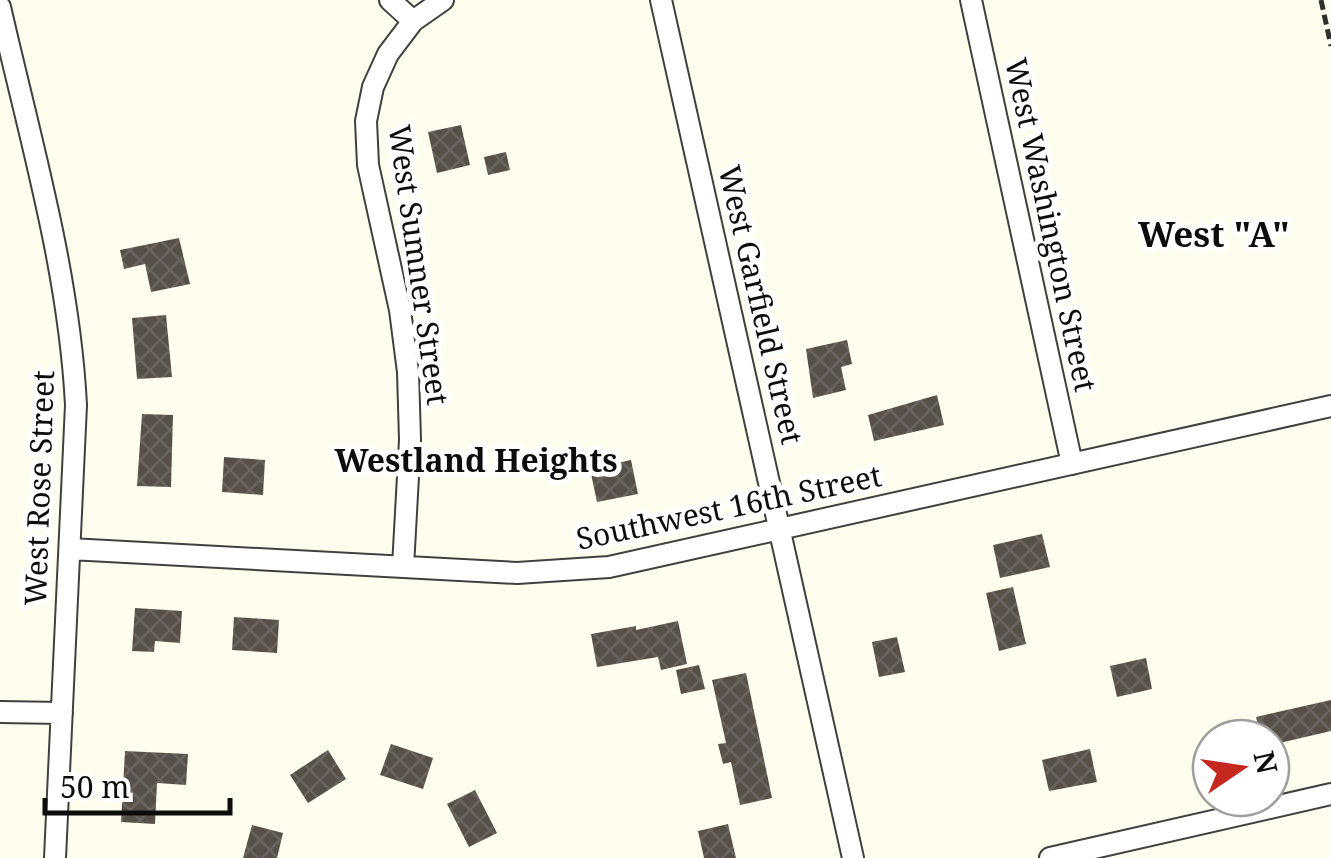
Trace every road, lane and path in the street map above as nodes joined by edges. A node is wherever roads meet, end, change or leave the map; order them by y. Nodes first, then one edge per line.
1 (390, 0) edge
2 (444, 0) edge
3 (661, 0) edge
4 (970, 0) edge
5 (1321, 0) edge
6 (0, 8) edge
7 (413, 21) junction
8 (1331, 46) edge
9 (1331, 406) edge
10 (1072, 464) junction
11 (780, 531) junction
12 (70, 549) junction
13 (404, 567) junction
14 (0, 712) edge
15 (62, 713) junction
16 (1331, 794) edge
17 (1152, 835) junction
18 (55, 858) edge
19 (853, 858) edge
20 (1050, 858) edge
21 (1158, 858) edge

1 - 7 street
2 - 7 street, West Sumner Street
3 - 11 street, West Garfield Street
4 - 10 street, West Washington Street
5 - 8 path
6 - 12 street, West Rose Street
7 - 13 street, West Sumner Street
9 - 10 street, Southwest 16th Street
10 - 11 street, Southwest 16th Street
11 - 13 street, Southwest 16th Street
11 - 19 street, West Garfield Street
12 - 13 street, Southwest 16th Street
12 - 15 street, West Rose Street
14 - 15 street
15 - 18 street, West Rose Street
16 - 17 street
17 - 20 street
17 - 21 street

